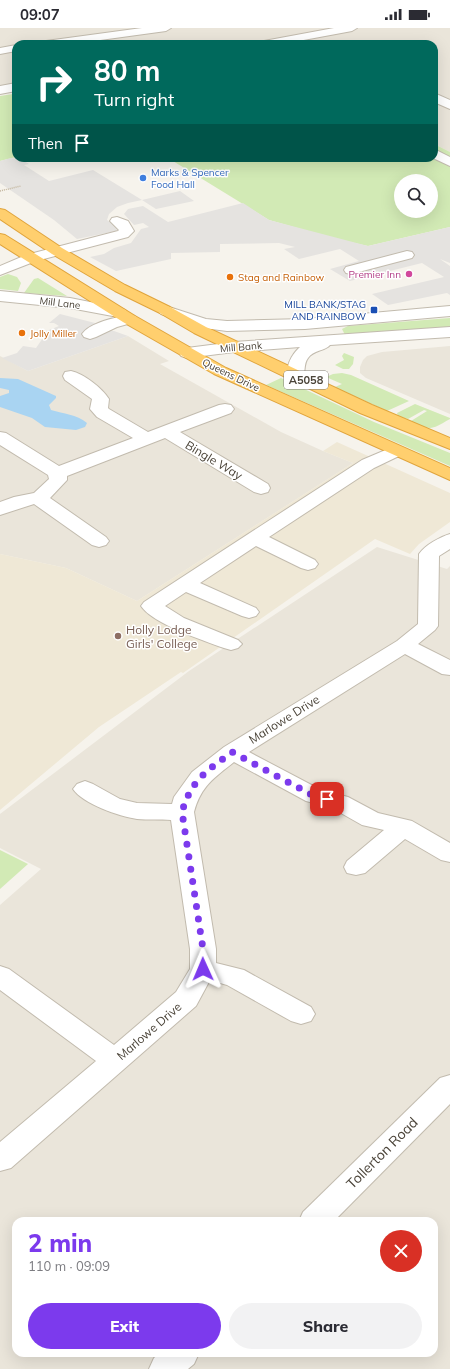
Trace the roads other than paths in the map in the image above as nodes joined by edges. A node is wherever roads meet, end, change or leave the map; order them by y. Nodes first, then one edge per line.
1 (166, 28) edge
2 (352, 28) edge
3 (76, 40) edge
4 (286, 40) edge
5 (12, 49) edge
6 (0, 51) edge
7 (12, 88) edge
8 (0, 90) edge
9 (438, 99) edge
10 (450, 105) edge
11 (438, 155) edge
12 (450, 162) edge
13 (0, 213) edge
14 (118, 221) dead end
15 (0, 238) edge
16 (57, 251) junction
17 (407, 255) dead end
18 (27, 256) junction
19 (0, 259) edge
20 (50, 270) junction
21 (351, 270) dead end
22 (0, 271) edge
23 (0, 296) edge
24 (165, 310) junction
25 (450, 311) edge
26 (124, 316) junction
27 (305, 324) junction
28 (450, 332) edge
29 (90, 334) dead end
30 (217, 339) junction
31 (344, 340) junction
32 (234, 347) junction
33 (187, 353) junction
34 (71, 376) dead end
35 (296, 376) junction
36 (225, 409) dead end
37 (168, 432) junction
38 (0, 437) edge
39 (147, 439) junction
40 (450, 444) edge
41 (395, 451) junction
42 (57, 473) junction
43 (450, 475) edge
44 (261, 488) dead end
45 (40, 497) junction
46 (0, 509) edge
47 (256, 538) junction
48 (100, 540) dead end
49 (450, 540) edge
50 (308, 564) dead end
51 (185, 584) junction
52 (249, 612) dead end
53 (231, 644) dead end
54 (404, 645) junction
55 (450, 669) edge
56 (232, 752) junction
57 (85, 789) dead end
58 (182, 812) junction
59 (403, 828) junction
60 (450, 854) edge
61 (356, 866) dead end
62 (203, 969) junction
63 (0, 976) edge
64 (301, 1014) dead end
65 (115, 1060) junction
66 (450, 1086) edge
67 (0, 1158) edge
68 (318, 1217) edge
69 (178, 1357) edge
70 (166, 1369) edge

1 - 3 street
2 - 4 street
5 - 6 street
7 - 8 street
9 - 10 street
11 - 12 street
13 - 16 highway, A5058
14 - 16 street
15 - 18 highway, Queens Drive / A5058
16 - 18 street
16 - 20 highway
16 - 24 highway, A5058
17 - 21 street
18 - 19 street
18 - 20 highway, Queens Drive / A5058
18 - 22 street
20 - 26 highway, Queens Drive / A5058
23 - 26 street, Mill Lane
24 - 27 street, Mill Bank
24 - 30 highway, A5058
25 - 27 street, Mill Bank
26 - 29 street
26 - 33 highway, Queens Drive / A5058
27 - 30 street, Mill Bank
28 - 31 street, Mill Bank
30 - 32 highway, A5058
30 - 33 street, Mill Bank
31 - 32 street, Mill Bank
31 - 35 street, Mill Bank
32 - 33 street, Mill Bank
32 - 35 highway, A5058
33 - 41 highway, Queens Drive / A5058
34 - 39 street
35 - 40 highway, A5058
36 - 37 street, Bingle Way
37 - 39 street, Bingle Way
37 - 44 street, Bingle Way
38 - 42 street
39 - 42 street, Bingle Way
41 - 43 highway, Queens Drive / A5058
41 - 47 street
42 - 45 street
45 - 46 street
45 - 48 street
47 - 50 street
47 - 51 street
49 - 54 street, Marlowe Drive
51 - 52 street
51 - 53 street
54 - 55 street
54 - 56 street, Marlowe Drive
56 - 58 street, Marlowe Drive
56 - 59 street
57 - 58 street
58 - 62 street, Marlowe Drive
59 - 60 street
59 - 61 street
62 - 64 street
62 - 65 street, Marlowe Drive
63 - 65 street
65 - 67 street, Marlowe Drive
66 - 68 street, Tollerton Road
69 - 70 street

